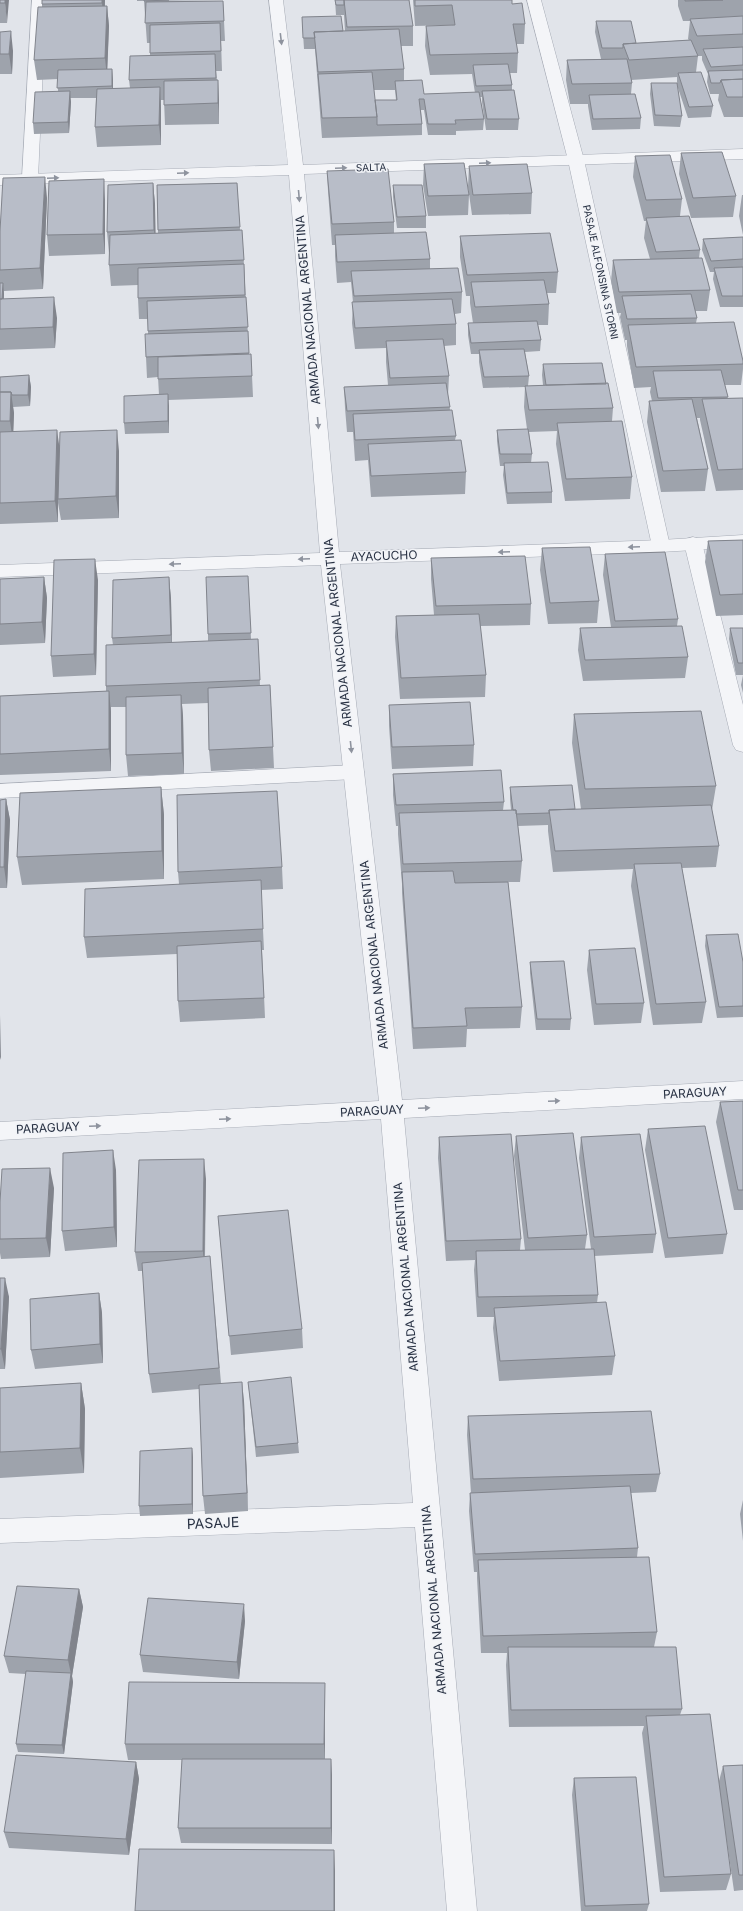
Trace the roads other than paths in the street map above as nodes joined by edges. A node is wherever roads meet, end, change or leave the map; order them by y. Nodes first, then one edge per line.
1 (39, 0) edge
2 (276, 0) edge
3 (534, 0) edge
4 (743, 154) edge
5 (576, 160) junction
6 (296, 169) junction
7 (30, 178) junction
8 (0, 180) edge
9 (743, 541) edge
10 (693, 544) junction
11 (661, 546) junction
12 (330, 558) junction
13 (0, 571) edge
14 (743, 745) edge
15 (354, 772) junction
16 (0, 791) edge
17 (743, 1090) edge
18 (392, 1110) junction
19 (0, 1131) edge
20 (427, 1515) junction
21 (0, 1532) edge
22 (462, 1911) edge

1 - 7 street
2 -> 6 street, ARMADA NACIONAL ARGENTINA
3 - 5 street, PASAJE ALFONSINA STORNI
4 - 5 street, SALTA
6 -> 5 street, SALTA
5 - 11 street, PASAJE ALFONSINA STORNI
7 -> 6 street, SALTA
6 -> 12 street, ARMADA NACIONAL ARGENTINA
7 - 8 street, SALTA
9 - 10 street, AYACUCHO
10 - 11 street, AYACUCHO
10 - 14 street
11 -> 12 street, AYACUCHO
12 -> 13 street, AYACUCHO
12 -> 15 street, ARMADA NACIONAL ARGENTINA
15 - 16 street
15 - 18 street, ARMADA NACIONAL ARGENTINA
18 -> 17 street, PARAGUAY
19 -> 18 street, PARAGUAY
18 - 20 street, ARMADA NACIONAL ARGENTINA
20 - 21 street, PASAJE
20 - 22 street, ARMADA NACIONAL ARGENTINA

